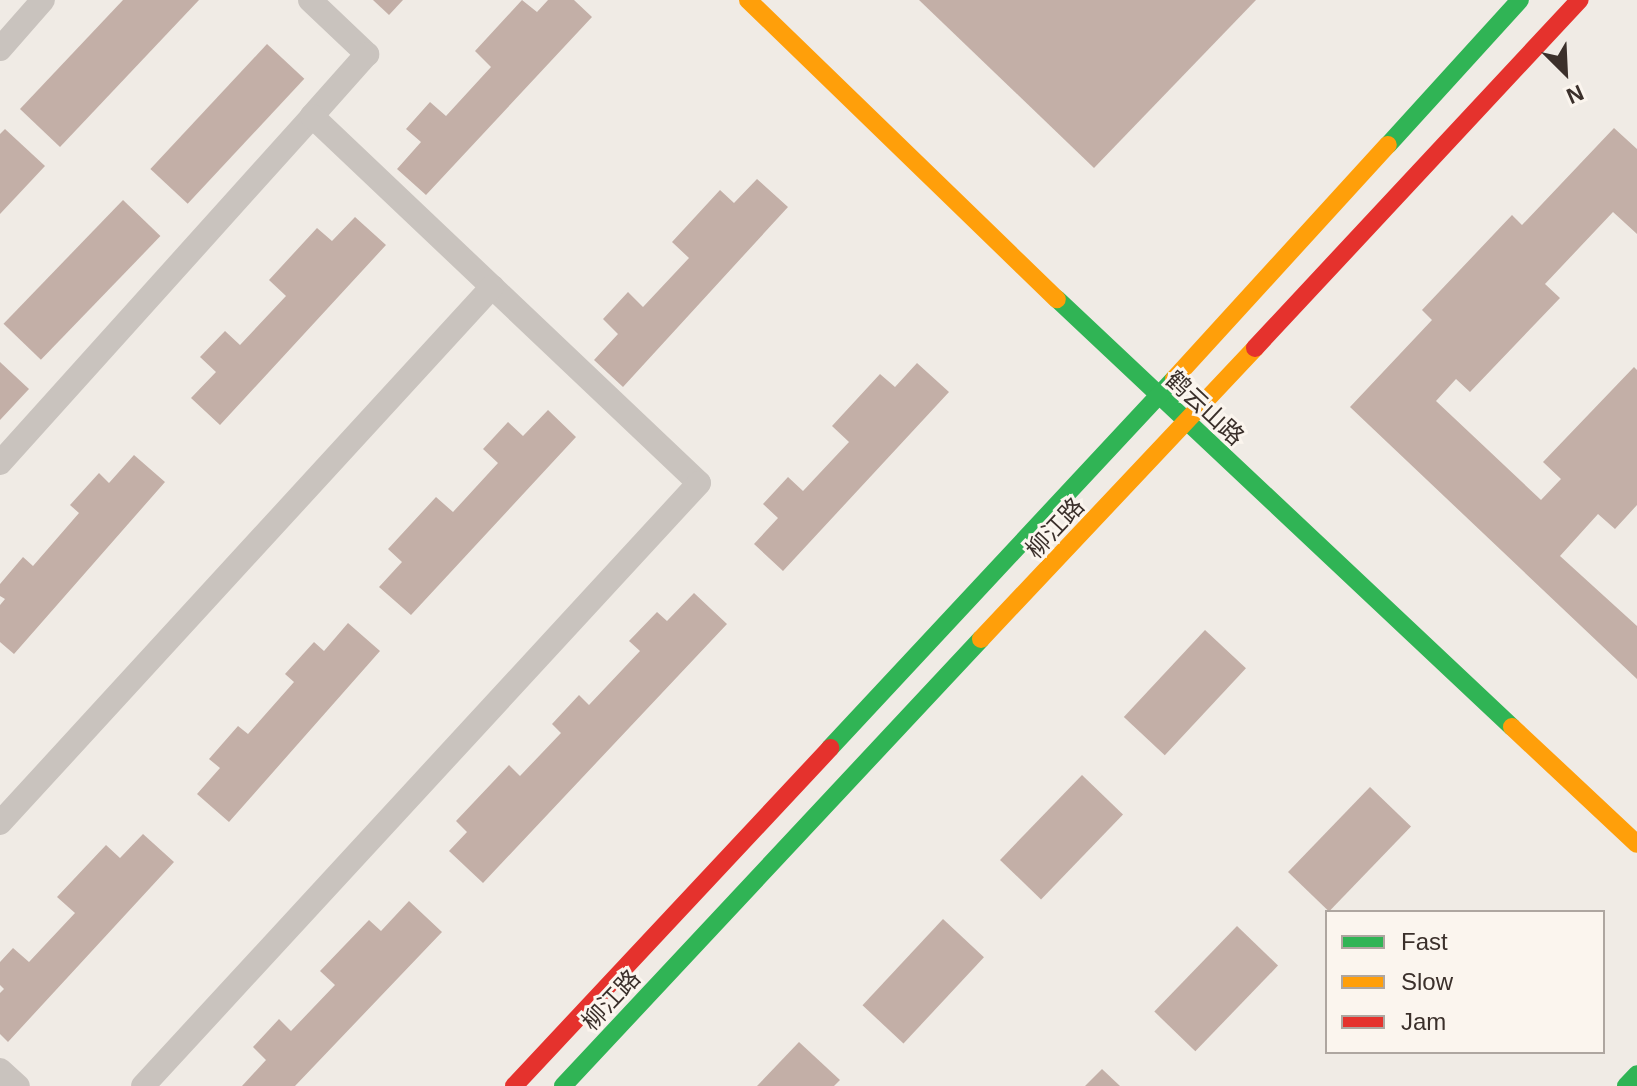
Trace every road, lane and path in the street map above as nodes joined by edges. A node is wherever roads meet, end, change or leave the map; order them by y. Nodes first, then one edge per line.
1 (43, 0) edge
2 (310, 0) edge
3 (748, 0) edge
4 (1520, 0) edge
5 (1580, 0) edge
6 (0, 49) edge
7 (312, 116) junction
8 (492, 287) junction
9 (1158, 396) junction
10 (1186, 423) junction
11 (0, 463) edge
12 (0, 823) edge
13 (1637, 844) edge
14 (0, 1070) edge
15 (1637, 1074) edge
16 (18, 1086) edge
17 (143, 1086) edge
18 (514, 1086) edge
19 (563, 1086) edge
20 (1626, 1086) edge

1 - 6 street
2 - 7 street
3 - 9 street, 鹤云山路
4 - 9 street, 柳江路
5 - 10 street, 柳江路
7 - 8 street
7 - 11 street
8 - 12 street
8 - 17 street
9 - 10 street, 鹤云山路
9 - 18 street, 柳江路
10 - 13 street, 鹤云山路
10 - 19 street, 柳江路
14 - 16 street
15 - 20 street

